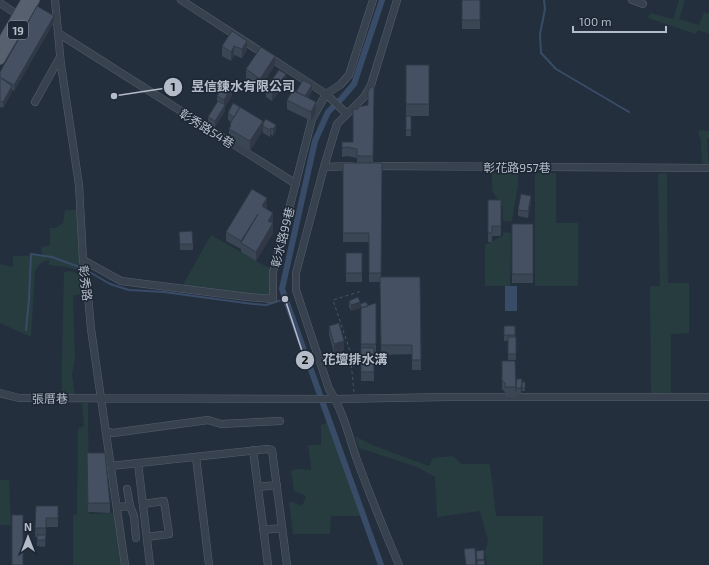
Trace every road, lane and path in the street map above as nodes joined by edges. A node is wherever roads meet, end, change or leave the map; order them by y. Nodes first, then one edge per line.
1 (26, 0) edge
2 (36, 0) edge
3 (55, 0) edge
4 (181, 0) edge
5 (373, 0) edge
6 (397, 0) edge
7 (632, 0) edge
8 (0, 3) edge
9 (643, 4) dead end
10 (18, 14) junction
11 (58, 33) junction
12 (0, 45) edge
13 (60, 56) junction
14 (0, 60) edge
15 (326, 94) junction
16 (35, 102) dead end
17 (347, 114) junction
18 (324, 167) junction
19 (709, 168) edge
20 (296, 184) junction
21 (83, 260) junction
22 (362, 291) dead end
23 (0, 393) edge
24 (101, 397) junction
25 (709, 397) edge
26 (355, 398) junction
27 (335, 399) junction
28 (280, 421) dead end
29 (106, 431) junction
30 (254, 450) junction
31 (196, 457) junction
32 (138, 464) junction
33 (111, 466) junction
34 (277, 485) junction
35 (258, 487) junction
36 (128, 489) dead end
37 (143, 504) junction
38 (130, 506) junction
39 (117, 507) junction
40 (282, 528) junction
41 (263, 530) junction
42 (147, 537) junction
43 (136, 538) dead end
44 (125, 565) edge
45 (150, 565) edge
46 (209, 565) edge
47 (268, 565) edge
48 (287, 565) edge
49 (399, 565) edge

1 - 10 main road, 19
2 - 14 main road, 19
3 - 11 street, 彰秀路
4 - 15 street
5 - 15 street, 彰水路99巷
6 - 17 street
7 - 9 street
8 - 10 street
10 - 12 main road, 19
11 - 13 street, 彰秀路
11 - 20 street, 彰秀路54巷
13 - 16 street
13 - 21 street, 彰秀路
15 - 17 street
15 - 20 street, 彰水路99巷
17 - 18 street
18 - 19 street, 彰花路957巷
18 - 27 street
20 - 21 street, 彰水路99巷
21 - 24 street, 彰秀路
22 - 26 path
23 - 24 street, 張厝巷
24 - 27 street, 張厝巷
24 - 29 street, 彰秀路
25 - 26 street, 張厝巷
26 - 27 street, 張厝巷
27 - 49 street
28 - 29 street
29 - 33 street, 彰秀路
30 - 31 street
30 - 34 street
30 - 35 street
31 - 32 street
31 - 46 street
32 - 33 street
32 - 37 street
33 - 39 street, 彰秀路
34 - 35 street
34 - 40 street
35 - 41 street
36 - 38 street
37 - 42 street
37 - 42 street
38 - 39 street
38 - 43 street
39 - 44 street, 彰秀路
40 - 41 street
40 - 48 street
41 - 47 street
42 - 45 street

